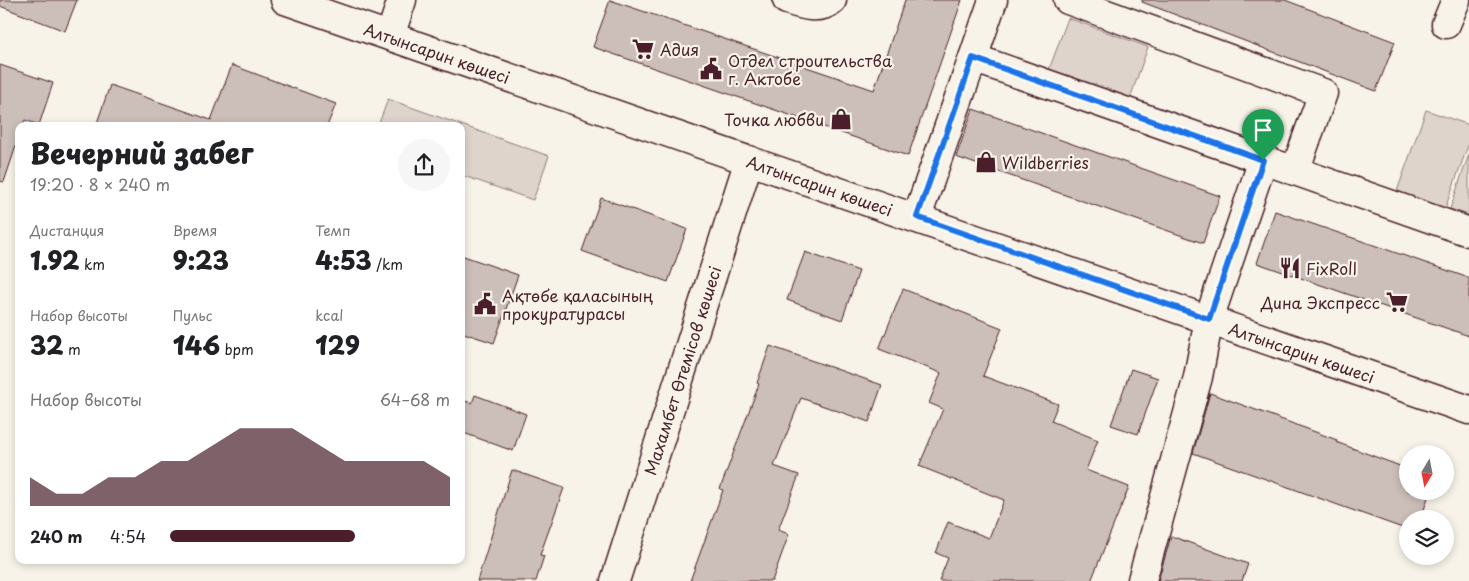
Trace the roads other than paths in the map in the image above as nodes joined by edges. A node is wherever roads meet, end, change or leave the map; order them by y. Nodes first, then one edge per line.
1 (285, 0) edge
2 (402, 0) edge
3 (787, 0) edge
4 (832, 0) edge
5 (993, 0) edge
6 (1068, 0) edge
7 (390, 36) junction
8 (973, 58) junction
9 (749, 160) junction
10 (1263, 160) junction
11 (1295, 171) junction
12 (917, 217) junction
13 (1469, 232) edge
14 (1209, 319) junction
15 (1469, 410) edge
16 (1142, 580) edge
17 (615, 581) edge

1 - 7 street, Алтынсарин көшесі
2 - 7 street
3 - 4 street
5 - 8 street
6 - 11 street
7 - 9 street, Алтынсарин көшесі
8 - 10 street
8 - 12 street
9 - 12 street, Алтынсарин көшесі
9 - 17 street, Махамбет Өтемісов көшесі
10 - 11 street
10 - 14 street
11 - 13 street
12 - 14 street, Алтынсарин көшесі
14 - 15 street, Алтынсарин көшесі
14 - 16 street

